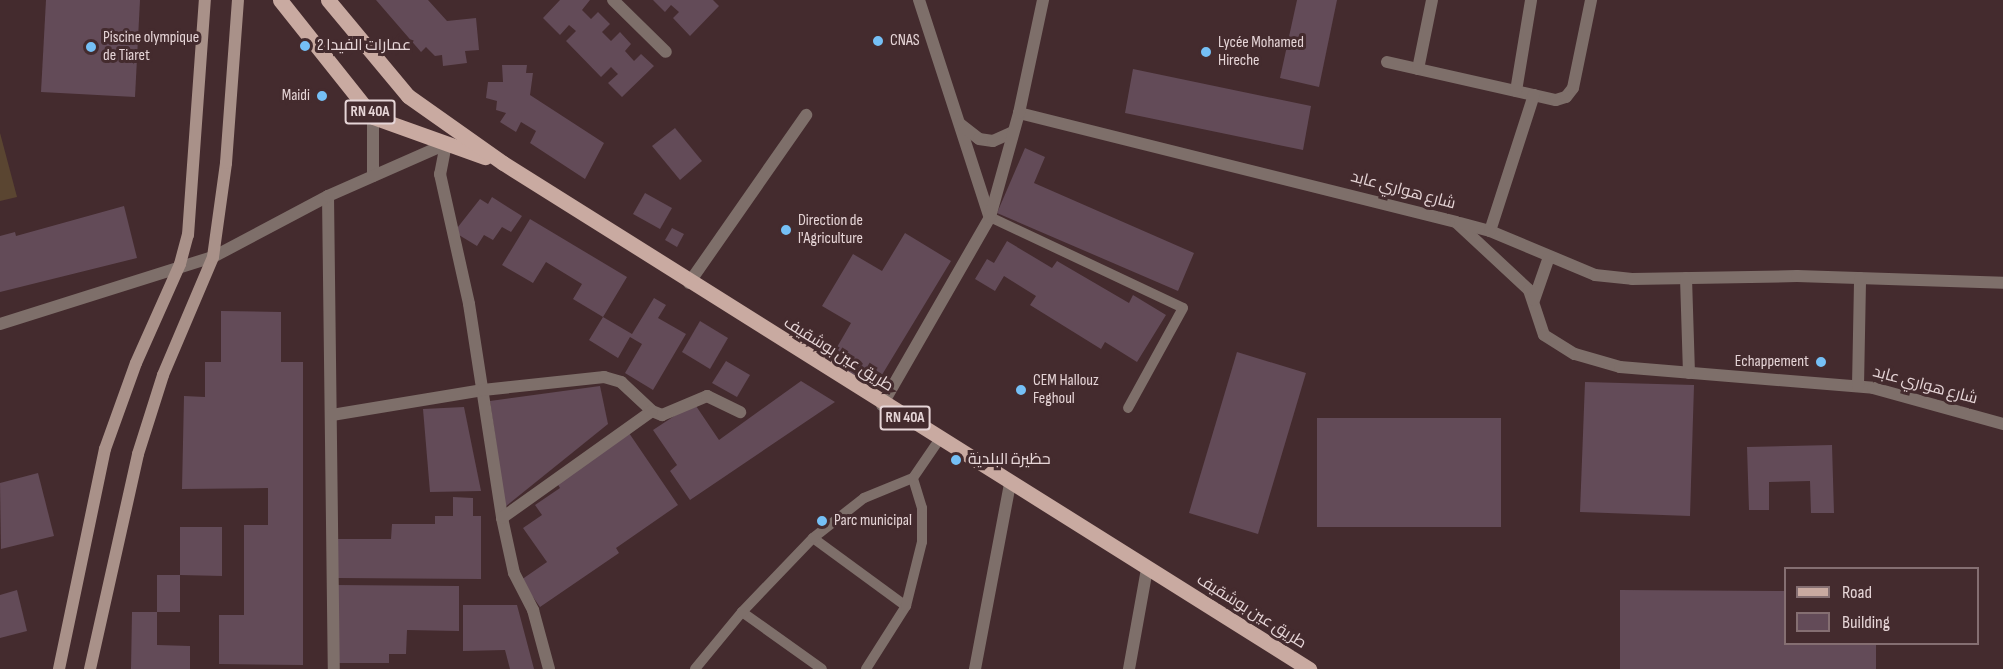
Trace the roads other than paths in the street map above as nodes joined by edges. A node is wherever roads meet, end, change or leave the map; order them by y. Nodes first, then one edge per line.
1 (205, 0) edge
2 (238, 0) edge
3 (280, 0) edge
4 (328, 0) edge
5 (613, 0) edge
6 (919, 0) edge
7 (1042, 0) edge
8 (1432, 0) edge
9 (1531, 0) edge
10 (1591, 0) edge
11 (666, 52) dead end
12 (1387, 62) dead end
13 (1418, 69) junction
14 (1516, 91) junction
15 (1534, 95) junction
16 (1019, 113) junction
17 (806, 115) dead end
18 (373, 117) junction
19 (960, 124) junction
20 (1013, 132) junction
21 (446, 144) junction
22 (502, 163) junction
23 (373, 176) junction
24 (328, 196) junction
25 (990, 217) junction
26 (1456, 222) junction
27 (1490, 231) junction
28 (213, 257) junction
29 (1549, 257) junction
30 (180, 264) junction
31 (1686, 278) junction
32 (1860, 278) junction
33 (689, 283) junction
34 (2003, 283) edge
35 (1534, 300) junction
36 (0, 324) edge
37 (1689, 373) junction
38 (1858, 387) junction
39 (483, 390) junction
40 (882, 405) junction
41 (1128, 408) dead end
42 (652, 411) junction
43 (740, 412) dead end
44 (332, 415) junction
45 (2003, 424) edge
46 (939, 440) junction
47 (913, 478) junction
48 (1010, 483) junction
49 (502, 518) junction
50 (813, 538) junction
51 (1147, 569) junction
52 (906, 606) junction
53 (742, 612) junction
54 (59, 669) edge
55 (90, 669) edge
56 (334, 669) edge
57 (549, 669) edge
58 (695, 669) edge
59 (822, 669) edge
60 (866, 669) edge
61 (975, 669) edge
62 (1129, 669) edge
63 (1309, 669) edge

1 - 30 main road
2 - 28 main road
3 - 18 main road, RN 40A
4 - 22 main road, RN 40A
5 - 11 street
6 - 19 street
7 - 16 street
8 - 13 street
9 - 14 street
10 - 15 street
12 - 13 street
13 - 14 street
14 - 15 street
15 - 27 street
16 - 20 street
16 - 26 street, شارع هواري عابد
17 - 33 street
18 - 21 main road, RN 40A
18 - 23 street
19 - 20 street
19 - 25 street
20 - 25 street
21 - 22 main road, RN 40A
21 - 23 street
21 - 39 street
22 - 33 main road, طريق عين بوشقيف / RN 40A
23 - 24 street
24 - 28 street
24 - 44 street
25 - 40 street
25 - 41 lane
26 - 27 street
26 - 35 street, شارع هواري عابد
27 - 29 street
28 - 30 street
28 - 55 main road
29 - 31 street
29 - 35 street
30 - 36 street
30 - 54 main road
31 - 32 street
31 - 37 street
32 - 34 street
32 - 38 street
33 - 40 main road, طريق عين بوشقيف / RN 40A
35 - 37 street, شارع هواري عابد
37 - 38 street, شارع هواري عابد
38 - 45 street, شارع هواري عابد
39 - 42 street
39 - 44 street
39 - 49 street
40 - 46 main road, طريق عين بوشقيف / RN 40A
42 - 43 street
42 - 49 street
44 - 56 street
46 - 47 lane
46 - 48 main road, طريق عين بوشقيف / RN 40A
47 - 50 lane
47 - 52 lane
48 - 51 main road, طريق عين بوشقيف / RN 40A
48 - 61 street
49 - 57 street
50 - 52 lane
50 - 53 lane
51 - 62 street
51 - 63 main road, طريق عين بوشقيف / RN 40A
52 - 60 lane
53 - 58 lane
53 - 59 lane

